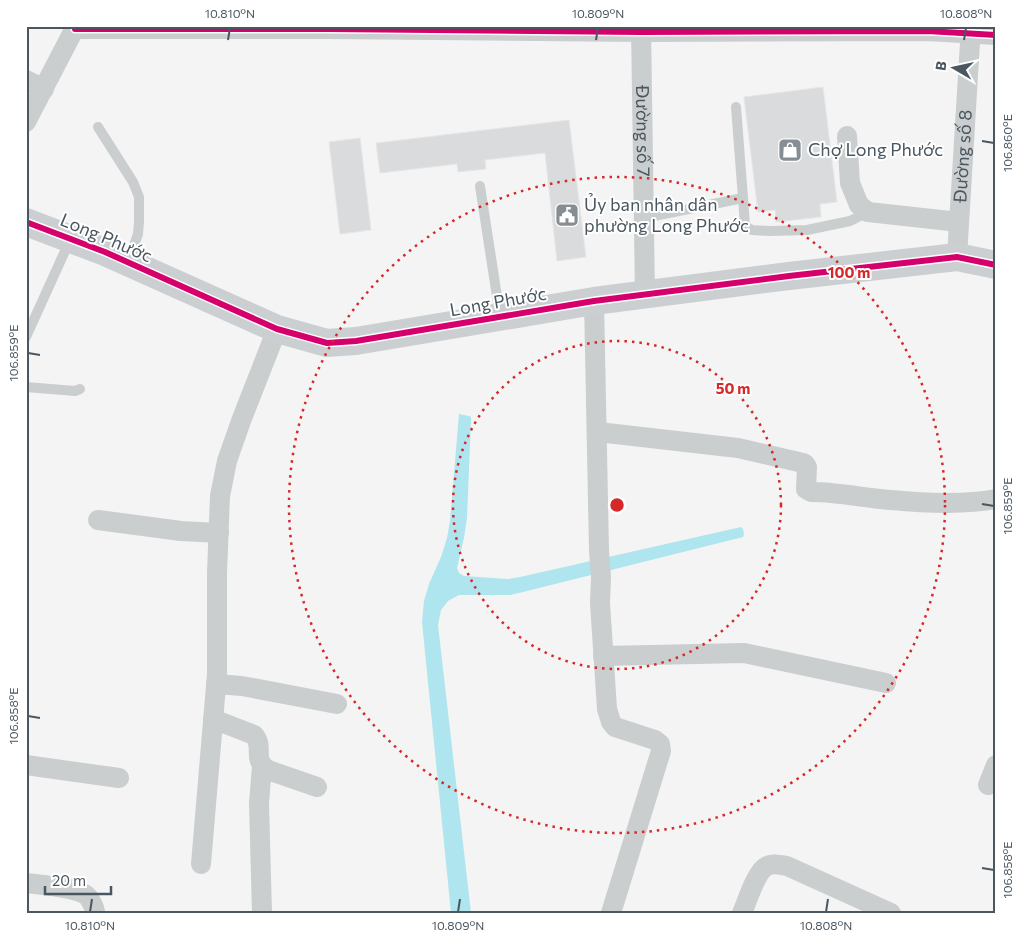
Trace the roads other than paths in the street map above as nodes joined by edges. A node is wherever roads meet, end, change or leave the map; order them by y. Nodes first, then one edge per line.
1 (75, 28) edge
2 (641, 29) edge
3 (971, 30) edge
4 (996, 35) edge
5 (35, 85) edge
6 (736, 108) dead end
7 (26, 122) edge
8 (98, 127) dead end
9 (847, 136) dead end
10 (480, 186) dead end
11 (744, 198) junction
12 (868, 212) junction
13 (644, 218) junction
14 (26, 222) edge
15 (959, 222) junction
16 (71, 239) junction
17 (957, 256) junction
18 (128, 263) junction
19 (996, 265) edge
20 (645, 296) junction
21 (594, 301) junction
22 (500, 317) junction
23 (278, 329) junction
24 (26, 337) edge
25 (26, 387) edge
26 (80, 389) dead end
27 (598, 432) junction
28 (996, 499) edge
29 (98, 520) dead end
30 (219, 533) junction
31 (603, 656) junction
32 (886, 683) dead end
33 (216, 684) junction
34 (337, 704) dead end
35 (213, 719) junction
36 (26, 765) edge
37 (996, 765) edge
38 (262, 766) junction
39 (119, 778) dead end
40 (988, 785) dead end
41 (317, 787) dead end
42 (201, 864) dead end
43 (26, 883) edge
44 (95, 913) edge
45 (262, 913) edge
46 (611, 913) edge
47 (742, 913) edge
48 (891, 913) edge

1 - 2 street
1 - 5 street
2 - 3 street
2 - 13 street, Đường số 7
3 - 4 street
3 - 15 street, Đường số 8
5 - 7 street
6 - 11 lane
8 - 18 lane
9 - 12 street
10 - 22 lane
11 - 12 lane
11 - 13 lane
12 - 15 street
13 - 20 street, Đường số 7
14 - 16 street, Long Phước
15 - 17 street, Đường số 8
16 - 18 street, Long Phước
16 - 24 lane
17 - 19 street, Long Phước
17 - 20 street, Long Phước
18 - 23 street, Long Phước
20 - 21 street, Long Phước
21 - 22 street, Long Phước
21 - 27 street
22 - 23 street, Long Phước
23 - 30 street
25 - 26 lane
27 - 28 street
27 - 31 street
29 - 30 street
30 - 33 street
31 - 32 street
31 - 46 street
33 - 34 street
33 - 35 street
35 - 38 street
35 - 42 street
36 - 39 street
37 - 40 street
38 - 41 street
38 - 45 street
43 - 44 street
47 - 48 street

